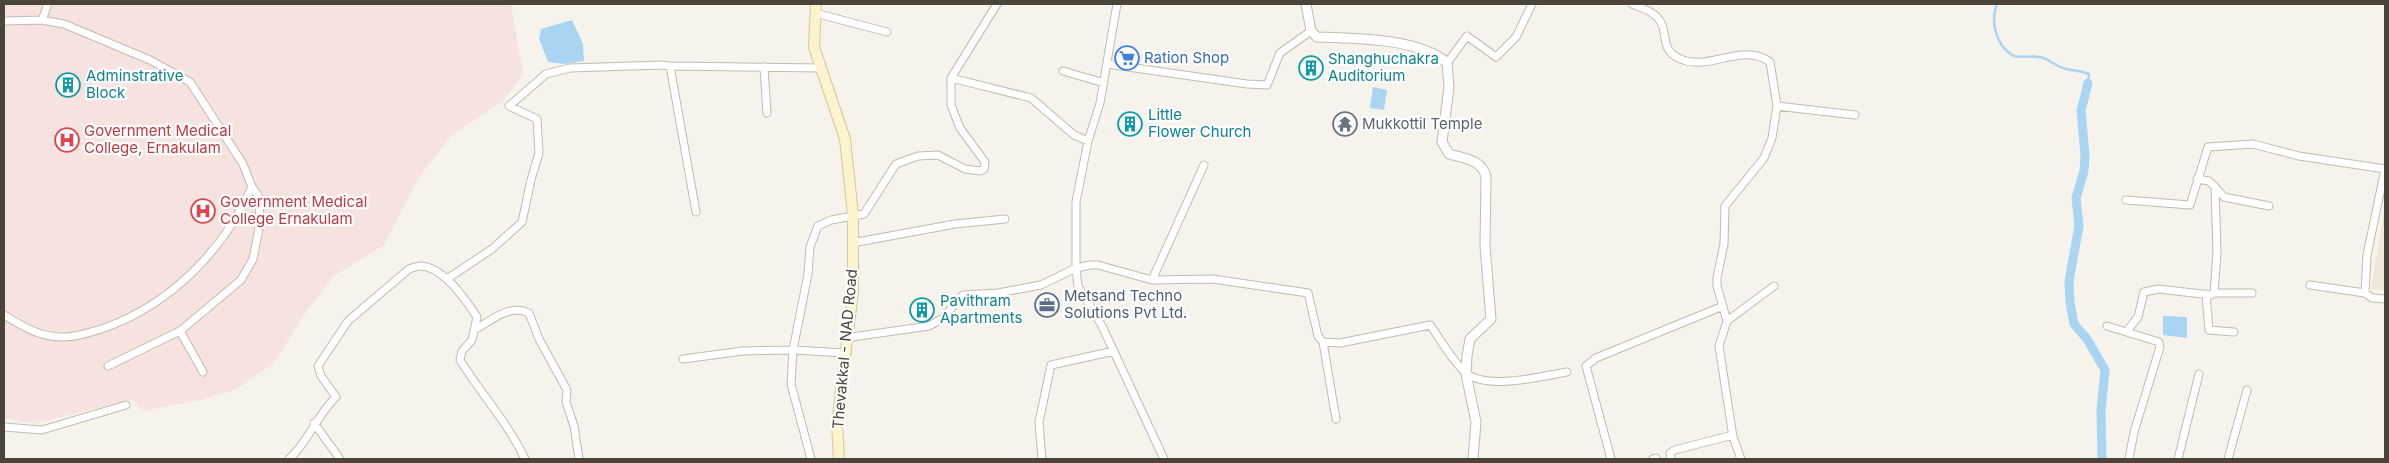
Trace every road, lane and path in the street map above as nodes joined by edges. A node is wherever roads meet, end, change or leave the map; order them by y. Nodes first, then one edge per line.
1 (48, 4) edge
2 (997, 4) edge
3 (1117, 4) edge
4 (1306, 4) edge
5 (1532, 4) edge
6 (1632, 4) edge
7 (815, 9) edge
8 (42, 20) junction
9 (4, 21) edge
10 (1311, 31) junction
11 (887, 32) dead end
12 (1447, 63) junction
13 (1107, 64) junction
14 (670, 66) junction
15 (764, 67) junction
16 (821, 68) junction
17 (1063, 72) dead end
18 (951, 78) junction
19 (1104, 83) junction
20 (1777, 106) junction
21 (767, 113) dead end
22 (1856, 115) dead end
23 (1088, 141) junction
24 (1204, 165) dead end
25 (2385, 169) edge
26 (2197, 179) junction
27 (252, 187) junction
28 (2215, 187) junction
29 (2126, 200) dead end
30 (2269, 206) dead end
31 (696, 212) dead end
32 (853, 215) junction
33 (1005, 219) dead end
34 (852, 242) junction
35 (1076, 268) junction
36 (447, 279) junction
37 (1152, 280) junction
38 (2310, 285) dead end
39 (1774, 286) dead end
40 (2214, 293) junction
41 (2252, 293) dead end
42 (2365, 293) junction
43 (2206, 294) junction
44 (2385, 299) edge
45 (1723, 306) junction
46 (4, 315) edge
47 (1726, 321) junction
48 (2107, 326) dead end
49 (476, 329) junction
50 (180, 331) junction
51 (2127, 331) junction
52 (2234, 332) dead end
53 (845, 338) junction
54 (1323, 342) junction
55 (793, 350) junction
56 (1114, 351) junction
57 (844, 353) junction
58 (683, 359) dead end
59 (108, 366) dead end
60 (203, 372) dead end
61 (1568, 372) dead end
62 (1466, 374) junction
63 (2199, 374) dead end
64 (2247, 390) dead end
65 (126, 405) dead end
66 (1336, 419) dead end
67 (314, 423) junction
68 (4, 427) edge
69 (1733, 435) junction
70 (289, 459) edge
71 (340, 459) edge
72 (525, 459) edge
73 (579, 459) edge
74 (811, 459) edge
75 (839, 459) edge
76 (1042, 459) edge
77 (1164, 459) edge
78 (1473, 459) edge
79 (1610, 459) edge
80 (1671, 459) edge
81 (1740, 459) edge
82 (2128, 459) edge
83 (2178, 459) edge
84 (2228, 459) edge

1 - 8 street
2 - 18 street
3 - 13 street
4 - 10 street
5 - 12 street
6 - 20 street
7 - 11 street
7 - 16 main road, Thevakkal - NAD Road
8 - 9 street
8 - 27 street
10 - 12 street
10 - 13 street
12 - 62 street
13 - 19 street
14 - 15 street
14 - 31 street
14 - 36 street
15 - 16 street
15 - 21 street
16 - 32 main road, Thevakkal - NAD Road
17 - 19 street
18 - 23 street
18 - 32 street
19 - 23 street
20 - 22 street
20 - 45 street
23 - 35 street
24 - 37 street
25 - 26 street
25 - 42 street
26 - 28 street
26 - 29 street
27 - 46 street
27 - 50 street
28 - 30 street
28 - 40 street
32 - 34 main road, Thevakkal - NAD Road
32 - 55 street
33 - 34 street
34 - 53 main road, Thevakkal - NAD Road
35 - 37 street
35 - 53 street
35 - 56 street
36 - 49 street
36 - 67 street
37 - 54 street
38 - 42 street
39 - 47 street
40 - 41 street
40 - 43 street
42 - 44 street
43 - 51 street
43 - 52 street
45 - 47 street
45 - 79 street
47 - 69 street
48 - 51 street
49 - 72 street
49 - 73 street
50 - 59 street
50 - 60 street
51 - 82 street
53 - 57 main road, Thevakkal - NAD Road
54 - 62 street
54 - 66 street
55 - 57 street
55 - 58 street
55 - 74 street
56 - 76 street
56 - 77 street
57 - 75 main road, Thevakkal - NAD Road
61 - 62 street
62 - 78 street
63 - 83 street
64 - 84 street
65 - 68 street
67 - 70 street
67 - 71 street
69 - 80 street
69 - 81 street

